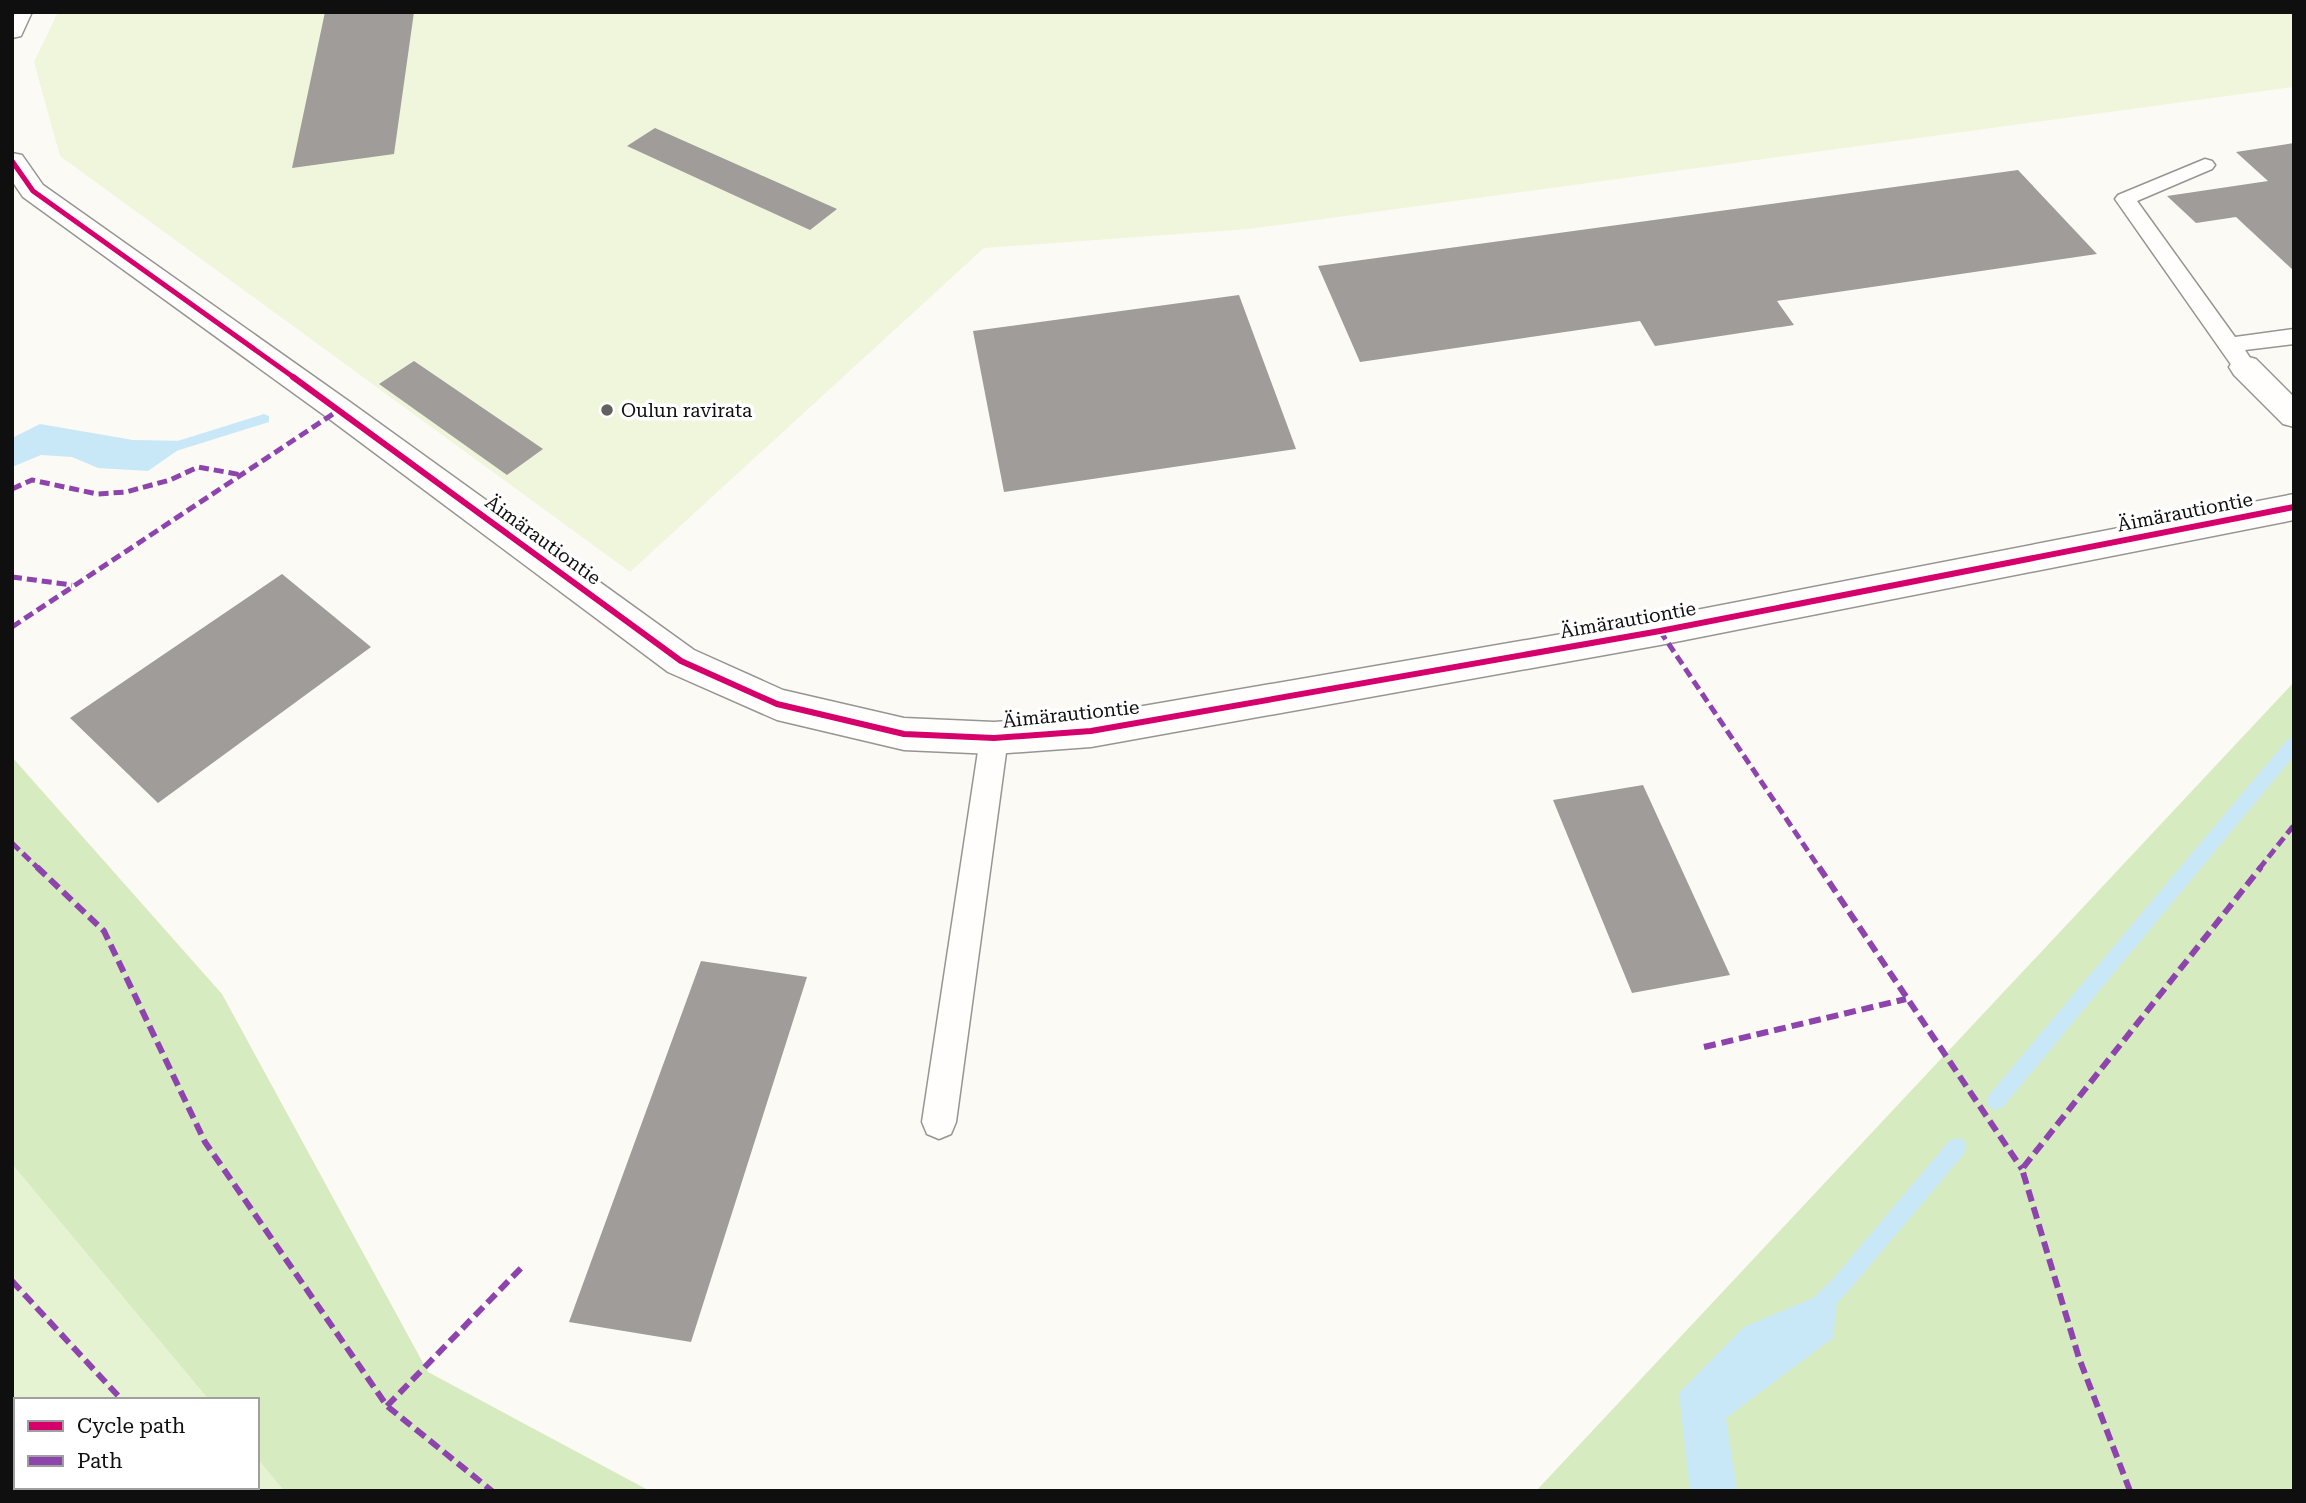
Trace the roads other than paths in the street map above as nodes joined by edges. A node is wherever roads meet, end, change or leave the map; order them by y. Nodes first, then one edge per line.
1 (20, 12) edge
2 (12, 31) edge
3 (12, 161) edge
4 (2205, 164) dead end
5 (2294, 335) edge
6 (2238, 356) junction
7 (2294, 416) edge
8 (2294, 507) edge
9 (994, 738) junction
10 (939, 1122) dead end

1 - 2 street
3 - 9 street, Äimärautiontie
4 - 6 lane
5 - 6 lane
6 - 7 street
8 - 9 street, Äimärautiontie
9 - 10 lane

